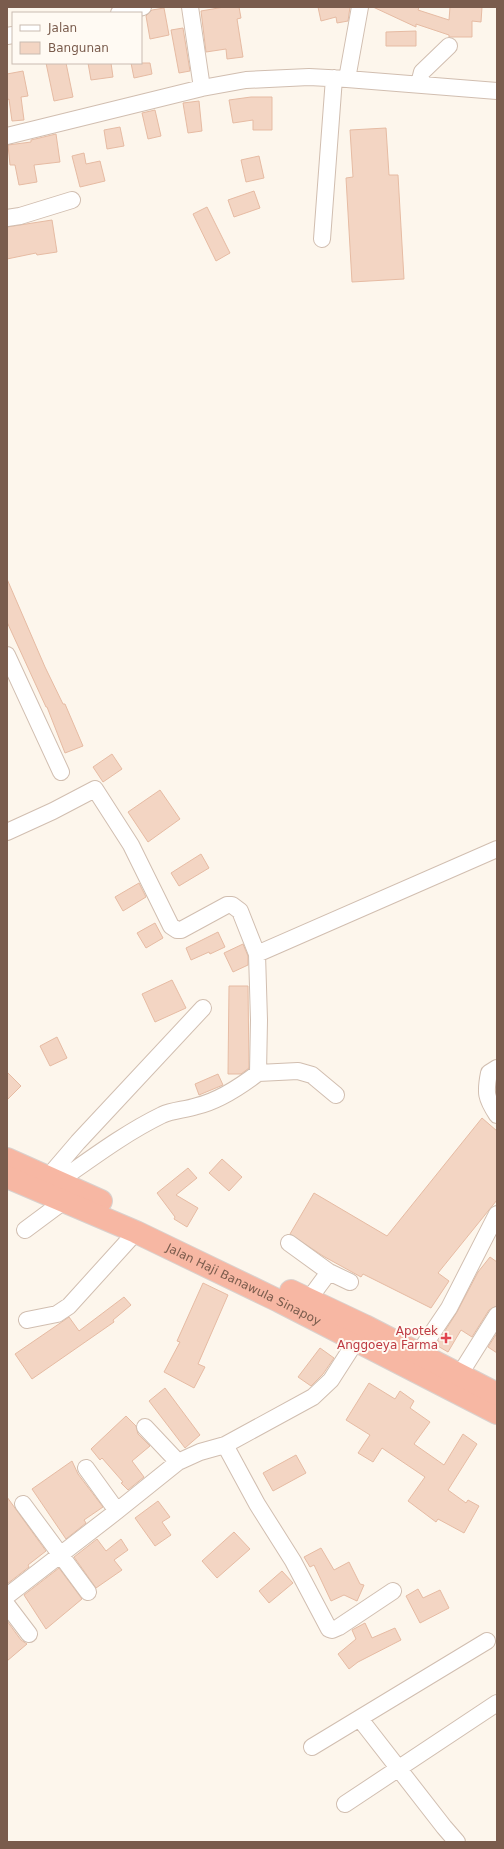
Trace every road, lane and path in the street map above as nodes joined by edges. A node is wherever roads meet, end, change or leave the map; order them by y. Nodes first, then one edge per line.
1 (143, 7) edge
2 (190, 7) edge
3 (360, 7) edge
4 (125, 10) edge
5 (449, 46) dead end
6 (341, 78) junction
7 (419, 84) junction
8 (202, 88) junction
9 (497, 91) edge
10 (7, 136) edge
11 (72, 200) dead end
12 (7, 218) edge
13 (322, 239) dead end
14 (7, 655) edge
15 (61, 772) dead end
16 (7, 832) edge
17 (497, 849) edge
18 (257, 954) junction
19 (203, 1008) dead end
20 (497, 1068) edge
21 (258, 1073) junction
22 (336, 1095) dead end
23 (497, 1115) edge
24 (7, 1159) edge
25 (7, 1177) edge
26 (57, 1186) junction
27 (497, 1214) edge
28 (25, 1230) dead end
29 (136, 1232) junction
30 (289, 1243) dead end
31 (329, 1272) junction
32 (350, 1282) dead end
33 (309, 1299) junction
34 (497, 1315) edge
35 (27, 1320) dead end
36 (356, 1341) junction
37 (418, 1354) junction
38 (460, 1374) junction
39 (497, 1394) edge
40 (497, 1413) edge
41 (145, 1427) dead end
42 (225, 1445) junction
43 (178, 1462) junction
44 (86, 1468) dead end
45 (23, 1504) dead end
46 (117, 1511) junction
47 (62, 1555) junction
48 (88, 1592) dead end
49 (393, 1592) dead end
50 (7, 1596) edge
51 (7, 1605) edge
52 (29, 1634) dead end
53 (487, 1641) dead end
54 (497, 1703) edge
55 (360, 1719) junction
56 (312, 1747) dead end
57 (398, 1768) junction
58 (345, 1804) dead end
59 (457, 1842) edge

1 - 4 street
2 - 8 street
3 - 6 street
5 - 7 street
6 - 7 street
6 - 8 street
6 - 13 street
7 - 9 street
8 - 10 street
11 - 12 street
14 - 15 street
16 - 18 street
17 - 18 street
18 - 21 street
19 - 26 street
20 - 23 street
21 - 22 street
21 - 26 street
24 - 26 highway, Jalan Haji Banawula Sinapoy
25 - 26 highway, Jalan Haji Banawula Sinapoy
26 - 28 street
26 - 29 highway, Jalan Haji Banawula Sinapoy
26 - 33 highway, Jalan Haji Banawula Sinapoy
27 - 37 street
29 - 35 street
29 - 36 highway, Jalan Haji Banawula Sinapoy
30 - 31 street
31 - 32 street
31 - 33 street
33 - 37 highway, Jalan Haji Banawula Sinapoy
34 - 38 street
36 - 40 highway, Jalan Haji Banawula Sinapoy
36 - 42 street
37 - 38 highway, Jalan Haji Banawula Sinapoy
38 - 39 highway, Jalan Haji Banawula Sinapoy
41 - 43 street
42 - 43 street
42 - 49 street
43 - 46 street
44 - 46 street
45 - 47 street
46 - 47 street
47 - 48 street
47 - 50 street
51 - 52 street
53 - 55 street
54 - 57 street
55 - 56 street
55 - 57 street
57 - 58 street
57 - 59 street

